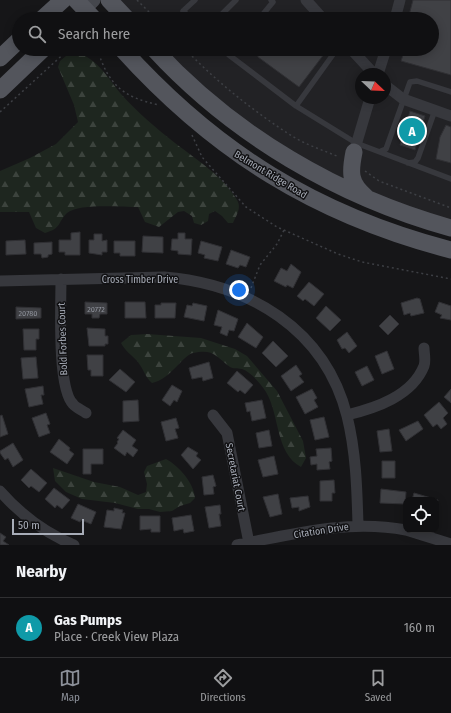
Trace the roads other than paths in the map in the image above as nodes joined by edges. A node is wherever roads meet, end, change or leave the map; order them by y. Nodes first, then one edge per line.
1 (63, 0) edge
2 (109, 0) edge
3 (194, 0) edge
4 (236, 0) edge
5 (271, 0) edge
6 (306, 0) edge
7 (400, 0) edge
8 (50, 12) edge
9 (120, 12) edge
10 (184, 12) edge
11 (224, 12) edge
12 (265, 12) edge
13 (317, 12) edge
14 (397, 12) edge
15 (12, 47) edge
16 (36, 56) edge
17 (128, 56) edge
18 (160, 56) edge
19 (230, 56) edge
20 (332, 56) edge
21 (357, 56) edge
22 (384, 56) edge
23 (0, 58) edge
24 (368, 68) edge
25 (380, 68) edge
26 (0, 90) edge
27 (391, 90) edge
28 (451, 92) edge
29 (403, 99) junction
30 (368, 104) edge
31 (296, 106) junction
32 (435, 110) junction
33 (451, 116) edge
34 (381, 151) junction
35 (354, 153) junction
36 (408, 163) junction
37 (451, 179) edge
38 (370, 201) junction
39 (451, 228) edge
40 (451, 250) edge
41 (61, 279) junction
42 (0, 281) edge
43 (424, 348) dead end
44 (86, 413) dead end
45 (213, 415) dead end
46 (347, 415) junction
47 (0, 491) edge
48 (358, 525) junction
49 (403, 530) edge
50 (416, 533) edge
51 (249, 543) junction
52 (451, 544) edge
53 (74, 545) edge
54 (237, 545) edge

1 - 8 main road
2 - 9 main road
3 - 10 lane
4 - 11 lane
5 - 12 lane
6 - 13 street
7 - 14 street
15 - 23 main road
16 - 26 main road
17 - 40 main road, Belmont Ridge Road
18 - 38 main road
19 - 31 lane
20 - 31 lane
21 - 24 street
22 - 25 street
27 - 29 street
28 - 29 lane
29 - 32 street
29 - 34 lane
30 - 35 street
31 - 35 lane
32 - 33 street
32 - 36 lane
34 - 35 lane
34 - 36 lane
35 - 38 main road
36 - 37 lane
38 - 39 main road
41 - 42 street, Cross Timber Drive
41 - 44 street, Bold Forbes Court
41 - 46 street, Cross Timber Drive
43 - 46 street
45 - 51 street, Secretariat Court
46 - 48 street, Cross Timber Drive
47 - 53 street
48 - 49 street, Citation Drive
48 - 51 street, Citation Drive
50 - 52 street, Citation Drive
51 - 54 street, Citation Drive

